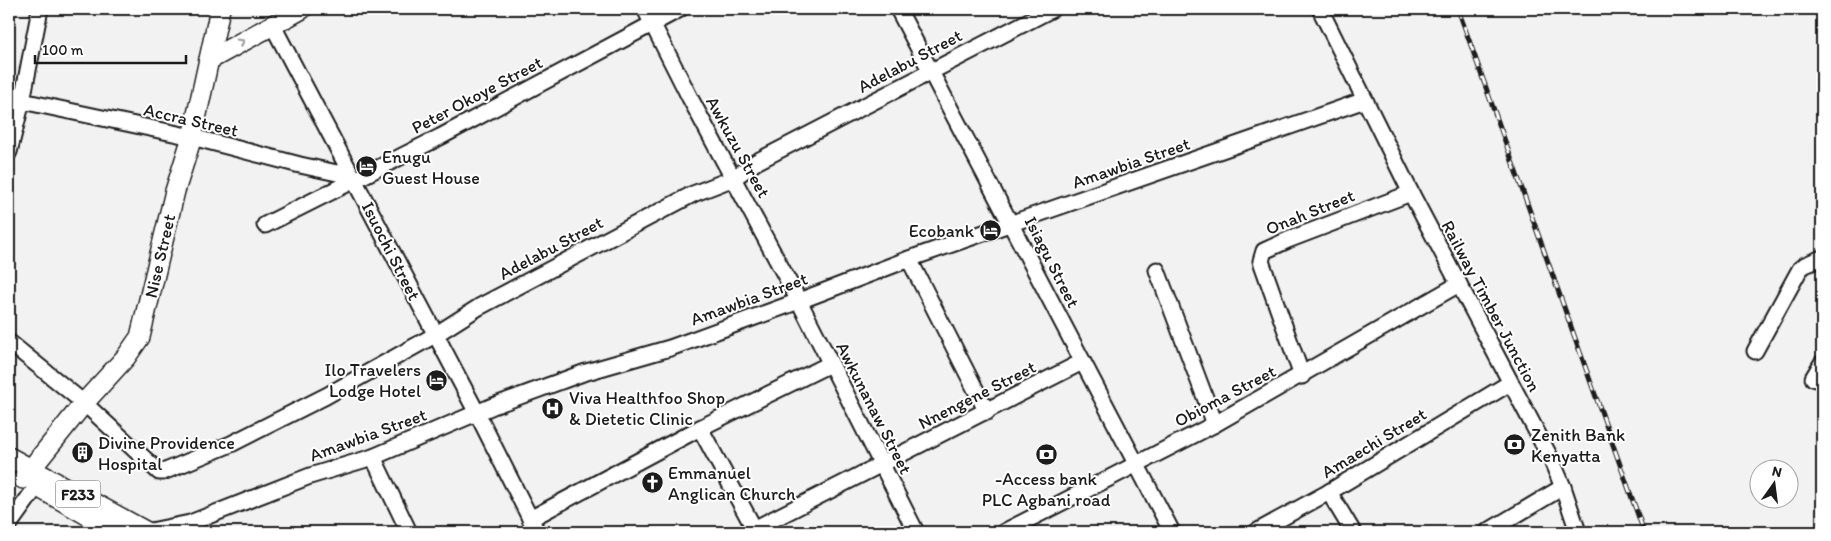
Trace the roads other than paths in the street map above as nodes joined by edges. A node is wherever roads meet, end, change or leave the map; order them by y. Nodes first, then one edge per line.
1 (40, 9) edge
2 (220, 9) edge
3 (302, 9) edge
4 (645, 9) edge
5 (680, 9) edge
6 (898, 9) edge
7 (1052, 9) edge
8 (1320, 9) edge
9 (268, 16) edge
10 (652, 24) junction
11 (209, 60) junction
12 (931, 72) junction
13 (1365, 100) junction
14 (22, 101) junction
15 (192, 137) junction
16 (9, 152) edge
17 (353, 178) junction
18 (734, 178) junction
19 (1411, 193) junction
20 (1012, 224) junction
21 (265, 225) dead end
22 (1822, 258) edge
23 (908, 259) junction
24 (1157, 270) dead end
25 (1459, 284) junction
26 (800, 302) junction
27 (435, 336) junction
28 (9, 342) edge
29 (1755, 351) dead end
30 (1082, 362) junction
31 (1822, 363) edge
32 (830, 364) junction
33 (1302, 376) junction
34 (1822, 381) edge
35 (1510, 383) junction
36 (84, 403) junction
37 (987, 412) junction
38 (477, 413) junction
39 (1215, 424) junction
40 (700, 428) junction
41 (9, 457) edge
42 (373, 457) junction
43 (1137, 463) junction
44 (882, 465) junction
45 (25, 476) edge
46 (1563, 487) junction
47 (1329, 492) junction
48 (9, 525) edge
49 (533, 526) edge
50 (755, 531) edge
51 (117, 532) edge
52 (147, 532) edge
53 (408, 532) edge
54 (916, 532) edge
55 (1004, 532) edge
56 (1172, 532) edge
57 (1256, 532) edge
58 (1353, 532) edge
59 (1487, 532) edge
60 (1578, 532) edge

1 - 14 street
2 - 11 main road, Nise Street
3 - 9 main road
4 - 10 street, Awkuzu Street
5 - 10 street, Peter Okoye Street
6 - 12 street, Isiagu Street
7 - 12 street, Adelabu Street
8 - 13 street, Railway Timber Junction
11 -> 9 main road
9 - 17 street, Isuochi Street
10 - 17 street, Peter Okoye Street
10 - 18 street, Awkuzu Street
11 - 15 main road, Nise Street
12 - 18 street, Adelabu Street
12 - 20 street, Isiagu Street
13 - 19 street, Railway Timber Junction
13 - 20 street, Amawbia Street
14 - 15 street, Accra Street
14 - 16 street
15 - 17 street, Accra Street
15 - 36 main road, Nise Street
17 - 21 street, Peter Okoye Street
17 - 27 street, Isuochi Street
18 - 26 street, Awkuzu Street
18 - 27 street, Adelabu Street
19 - 25 street, Railway Timber Junction
19 - 33 street, Onah Street
20 - 23 street, Amawbia Street
20 - 30 street, Isiagu Street
22 - 29 street
23 - 26 street, Amawbia Street
23 - 37 street
24 - 39 street
25 - 33 street, Obioma Street
25 - 35 street, Railway Timber Junction
26 - 32 street, Awkunanaw Street
26 - 38 street, Amawbia Street
27 - 36 street, Adelabu Street
27 - 38 street, Isuochi Street
28 - 36 street
30 - 37 street, Nnengene Street
30 - 43 street, Isiagu Street
31 - 34 street
32 - 40 street
32 - 44 street, Awkunanaw Street
33 - 39 street, Obioma Street
35 - 46 street, Railway Timber Junction
35 - 47 street, Amaechi Street
36 - 45 main road, Nise Street
37 - 44 street, Nnengene Street
38 - 42 street, Amawbia Street
38 - 49 street, Isuochi Street
39 - 43 street, Obioma Street
40 - 49 street
40 - 50 street
41 - 45 main road, F233
42 - 52 street, Amawbia Street
42 - 53 street
43 - 55 street, Obioma Street
43 - 56 street, Isiagu Street
44 - 50 street, Nnengene Street
44 - 54 street, Awkunanaw Street
45 - 48 street
45 - 51 main road, F233
45 - 52 main road, F233
46 - 59 street
46 - 60 street, Railway Timber Junction
47 - 57 street, Amaechi Street
47 - 58 street

